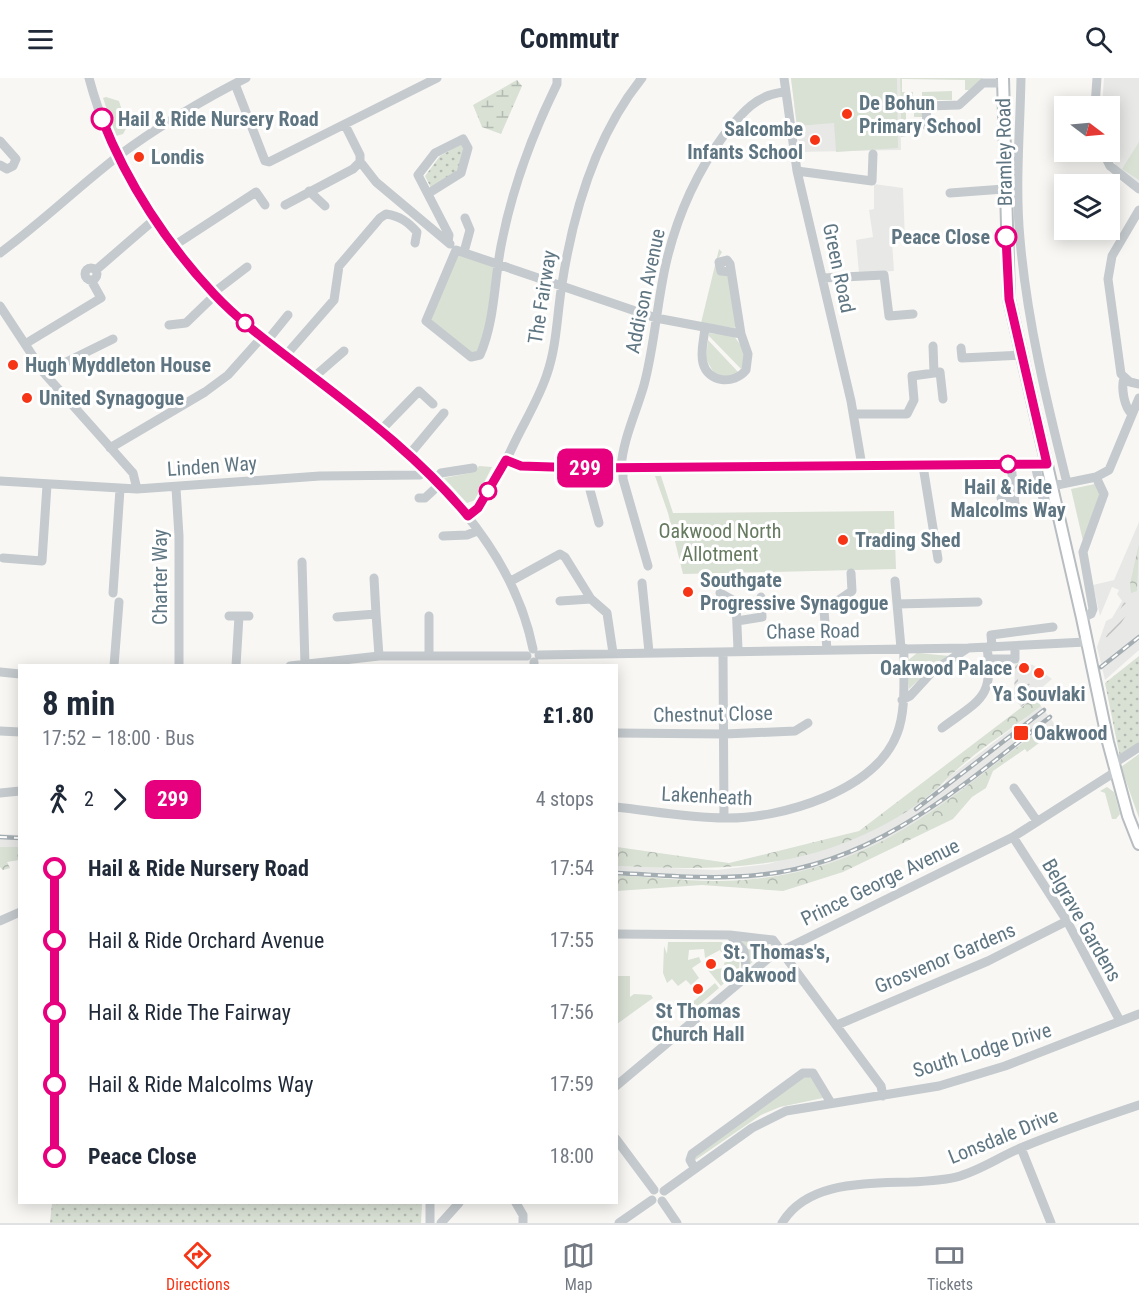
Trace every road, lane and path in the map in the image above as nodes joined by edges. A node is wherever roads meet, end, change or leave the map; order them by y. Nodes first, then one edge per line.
1 (89, 78) edge
2 (222, 78) edge
3 (246, 78) edge
4 (437, 78) edge
5 (557, 78) edge
6 (642, 78) edge
7 (784, 78) edge
8 (1021, 78) edge
9 (1097, 78) edge
10 (1003, 80) edge
11 (230, 86) junction
12 (785, 92) junction
13 (1096, 96) edge
14 (909, 105) dead end
15 (926, 106) junction
16 (345, 125) junction
17 (927, 126) dead end
18 (1, 148) edge
19 (873, 154) dead end
20 (117, 157) junction
21 (1108, 162) edge
22 (362, 164) dead end
23 (0, 165) edge
24 (797, 171) junction
25 (1018, 181) junction
26 (1004, 185) junction
27 (1139, 189) edge
28 (309, 191) junction
29 (429, 193) junction
30 (950, 193) dead end
31 (266, 204) dead end
32 (285, 205) dead end
33 (325, 206) dead end
34 (1139, 210) edge
35 (465, 218) dead end
36 (155, 219) junction
37 (448, 242) junction
38 (416, 243) dead end
39 (175, 245) junction
40 (460, 251) junction
41 (0, 253) edge
42 (498, 265) junction
43 (247, 267) dead end
44 (731, 272) dead end
45 (823, 278) junction
46 (561, 286) junction
47 (214, 294) junction
48 (1026, 296) junction
49 (1009, 299) junction
50 (0, 306) edge
51 (913, 314) dead end
52 (288, 315) dead end
53 (656, 318) junction
54 (169, 325) dead end
55 (705, 328) junction
56 (741, 334) junction
57 (113, 339) dead end
58 (265, 339) junction
59 (24, 344) junction
60 (933, 346) dead end
61 (961, 348) dead end
62 (344, 351) dead end
63 (286, 355) junction
64 (1022, 355) junction
65 (44, 373) junction
66 (934, 373) junction
67 (314, 377) junction
68 (1124, 378) junction
69 (1139, 384) edge
70 (1139, 398) edge
71 (943, 399) dead end
72 (433, 404) dead end
73 (444, 413) dead end
74 (854, 414) junction
75 (1132, 414) junction
76 (381, 430) junction
77 (110, 448) junction
78 (409, 455) junction
79 (506, 460) junction
80 (1011, 464) junction
81 (1047, 464) junction
82 (1035, 465) junction
83 (862, 466) junction
84 (923, 466) junction
85 (473, 468) dead end
86 (584, 468) junction
87 (622, 468) junction
88 (425, 471) junction
89 (1096, 477) junction
90 (0, 481) edge
91 (437, 483) junction
92 (1067, 483) junction
93 (47, 485) junction
94 (1052, 486) junction
95 (176, 488) junction
96 (120, 489) junction
97 (137, 489) junction
98 (419, 498) dead end
99 (1001, 498) dead end
100 (1056, 503) junction
101 (468, 516) junction
102 (599, 523) dead end
103 (477, 531) junction
104 (443, 536) dead end
105 (3, 558) dead end
106 (938, 559) dead end
107 (302, 562) dead end
108 (648, 566) dead end
109 (851, 573) dead end
110 (374, 578) dead end
111 (511, 581) junction
112 (895, 581) dead end
113 (642, 583) dead end
114 (113, 593) dead end
115 (720, 593) dead end
116 (761, 597) dead end
117 (591, 599) junction
118 (560, 601) dead end
119 (119, 602) dead end
120 (978, 602) dead end
121 (897, 604) junction
122 (376, 614) junction
123 (239, 616) dead end
124 (429, 616) dead end
125 (763, 616) junction
126 (1087, 616) junction
127 (337, 617) dead end
128 (737, 621) junction
129 (774, 622) dead end
130 (1053, 627) dead end
131 (1086, 642) junction
132 (989, 646) junction
133 (1015, 646) junction
134 (903, 648) junction
135 (968, 648) junction
136 (738, 650) junction
137 (827, 650) junction
138 (649, 652) junction
139 (723, 652) junction
140 (614, 653) junction
141 (379, 656) junction
142 (429, 656) junction
143 (533, 658) edge
144 (988, 659) junction
145 (348, 663) edge
146 (114, 664) edge
147 (179, 664) edge
148 (236, 664) edge
149 (305, 664) edge
150 (326, 664) edge
151 (0, 672) edge
152 (18, 674) edge
153 (902, 700) junction
154 (808, 723) dead end
155 (942, 728) dead end
156 (0, 731) edge
157 (18, 732) edge
158 (618, 733) edge
159 (725, 734) junction
160 (1139, 747) edge
161 (1114, 768) junction
162 (1014, 788) dead end
163 (18, 791) edge
164 (0, 793) edge
165 (618, 807) edge
166 (724, 819) junction
167 (1037, 821) junction
168 (1013, 837) junction
169 (1139, 844) edge
170 (18, 913) edge
171 (0, 921) edge
172 (1067, 921) junction
173 (618, 934) edge
174 (730, 935) junction
175 (782, 950) junction
176 (747, 976) junction
177 (1139, 1014) edge
178 (1120, 1021) junction
179 (837, 1025) junction
180 (618, 1084) edge
181 (884, 1096) junction
182 (831, 1103) junction
183 (1139, 1105) edge
184 (618, 1142) edge
185 (1020, 1148) junction
186 (695, 1169) junction
187 (658, 1196) junction
188 (430, 1204) edge
189 (458, 1204) edge
190 (517, 1204) edge
191 (430, 1223) edge
192 (441, 1223) edge
193 (523, 1223) edge
194 (619, 1223) edge
195 (677, 1223) edge
196 (782, 1223) edge
197 (1051, 1223) edge

1 - 20 street
2 - 11 street
3 - 11 street
4 - 16 street
5 - 42 street
6 - 46 street, The Fairway
7 - 12 street, Green Road
8 - 25 street, Bramley Road
9 - 13 street
10 - 15 street
10 - 26 main road, Bramley Road
11 - 16 street
11 - 20 street
12 - 24 street, Green Road
12 - 53 street, Addison Avenue
14 - 15 street
15 - 17 street
16 - 28 street
18 - 23 street
19 - 24 street
20 - 36 street
20 - 41 street
21 - 27 street
22 - 37 street
24 - 45 street, Green Road
25 - 26 street
25 - 48 street, Bramley Road
26 - 30 street
26 - 49 main road, Bramley Road
28 - 32 street
28 - 33 street
29 - 29 street
29 - 37 street
31 - 39 street
34 - 68 street
35 - 40 street
36 - 39 street
36 - 59 street
37 - 40 street
38 - 63 street
39 - 47 street
40 - 42 street
40 - 42 street
42 - 46 street
43 - 47 street
44 - 56 street
45 - 51 street
45 - 74 street, Green Road
46 - 53 street
46 - 79 street, The Fairway
47 - 54 street
47 - 58 street
48 - 49 street
48 - 92 street, Bramley Road
49 - 64 main road, Bramley Road
50 - 59 street
52 - 58 street
53 - 55 street
53 - 87 street, Addison Avenue
55 - 56 street
55 - 56 street
57 - 65 street
58 - 63 street
58 - 77 street
59 - 65 street
60 - 66 street
61 - 64 street
62 - 67 street
63 - 67 street
64 - 81 main road, Bramley Road
65 - 77 street
66 - 71 street
66 - 74 street
67 - 76 street
68 - 69 street
68 - 75 street
70 - 75 street
72 - 76 street
73 - 78 street
74 - 83 street, Green Road
75 - 89 street
76 - 78 street
77 - 97 street
78 - 88 street
79 - 86 street
79 - 101 street, The Fairway
80 - 82 street
80 - 84 street
80 - 99 street
81 - 82 street
81 - 94 main road, Bramley Road
82 - 100 street, Bramley Road
83 - 84 street
83 - 87 street
84 - 106 street
85 - 91 street
86 - 87 street
86 - 102 street
87 - 108 street, Addison Avenue
88 - 91 street
88 - 95 street, Linden Way
89 - 92 street
89 - 126 street, Bramley Road
90 - 93 street, Linden Way
91 - 98 street
91 - 101 street
92 - 94 street
93 - 96 street, Linden Way
93 - 105 street
94 - 100 main road, Bramley Road
95 - 97 street, Linden Way
95 - 147 street, Charter Way
96 - 97 street, Linden Way
96 - 114 street
100 - 126 main road, Bramley Road
101 - 103 street
103 - 104 street
103 - 111 street
107 - 149 street
109 - 137 street
110 - 122 street
111 - 117 street
111 - 143 street
112 - 121 street, Lakenheath
113 - 138 street
115 - 128 street
116 - 125 street
117 - 118 street
117 - 140 street
119 - 146 street
120 - 121 street
121 - 134 street, Lakenheath
122 - 127 street
122 - 141 street
123 - 148 street
124 - 142 street
125 - 128 street
125 - 129 street
126 - 131 main road, Bramley Road
128 - 136 street
130 - 132 street
131 - 133 street, Chase Road
131 - 161 main road, Bramley Road
132 - 133 street, Chase Road
132 - 135 street, Chase Road
132 - 144 street
133 - 144 street
134 - 135 street, Chase Road
134 - 137 street, Chase Road
134 - 153 street, Lakenheath
135 - 153 street
136 - 137 street, Chase Road
136 - 139 street, Chase Road
138 - 139 street, Chase Road
138 - 140 street, Chase Road
139 - 159 street
140 - 143 street, Chase Road
141 - 142 street, Chase Road
141 - 145 street, Chase Road
142 - 143 street, Chase Road
144 - 155 street
145 - 150 street, Chase Road
151 - 152 street
153 - 166 street, Lakenheath
154 - 159 street, Chestnut Close
156 - 157 street
158 - 159 street, Chestnut Close
159 - 166 street
160 - 161 street, Prince George Avenue
161 - 167 street, Prince George Avenue
161 - 169 main road, Bramley Road
162 - 167 street
163 - 164 street
165 - 166 street, Lakenheath
167 - 168 street, Prince George Avenue
168 - 172 street, Belgrave Gardens
168 - 175 street, Prince George Avenue
170 - 171 street
172 - 178 street, Belgrave Gardens
172 - 179 street, Grosvenor Gardens
173 - 174 street
174 - 175 street
174 - 176 street
175 - 176 street, Prince George Avenue
175 - 179 street
176 - 180 street, Prince George Avenue
177 - 178 street, South Lodge Drive
178 - 181 street, South Lodge Drive
179 - 181 street
181 - 182 street, South Lodge Drive
182 - 186 street, South Lodge Drive
182 - 186 street
183 - 185 street, Lonsdale Drive
184 - 187 street
185 - 196 street, Lonsdale Drive
185 - 197 street
186 - 187 street, South Lodge Drive
187 - 194 street, South Lodge Drive
187 - 195 street
188 - 191 street
189 - 192 street
190 - 193 street

